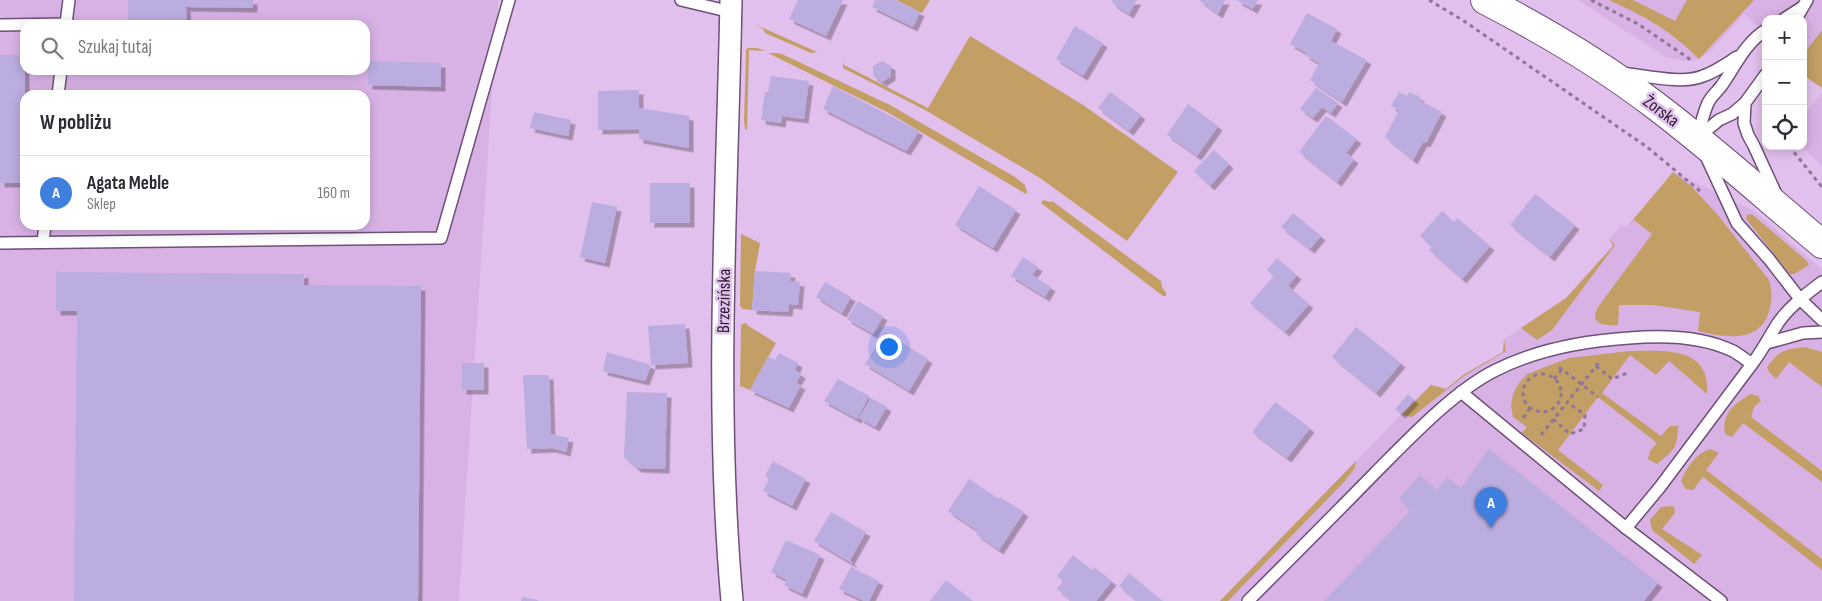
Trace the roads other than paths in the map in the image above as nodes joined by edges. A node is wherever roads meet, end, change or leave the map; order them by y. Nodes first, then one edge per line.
1 (69, 0) edge
2 (509, 0) edge
3 (681, 0) edge
4 (1485, 0) edge
5 (731, 6) edge
6 (66, 20) edge
7 (0, 25) edge
8 (20, 25) edge
9 (1762, 32) edge
10 (1739, 56) junction
11 (1605, 71) junction
12 (60, 75) edge
13 (1762, 80) edge
14 (59, 90) edge
15 (1745, 103) junction
16 (1697, 138) junction
17 (1783, 211) junction
18 (44, 230) edge
19 (43, 242) junction
20 (0, 243) edge
21 (1822, 244) edge
22 (1822, 282) edge
23 (1800, 299) junction
24 (1822, 320) edge
25 (1822, 332) edge
26 (1767, 343) junction
27 (1752, 364) junction
28 (1461, 392) junction
29 (1626, 528) junction
30 (732, 601) edge
31 (1248, 601) edge
32 (1721, 601) edge

1 - 6 lane
2 - 19 lane
3 - 5 lane
4 - 11 main road, Żorska
5 - 30 street, Brzezińska
7 - 8 lane
9 - 10 lane
10 - 11 lane
10 - 16 lane
11 - 16 main road, Żorska
12 - 14 lane
13 - 15 lane
15 - 16 lane
15 - 17 lane
16 - 17 main road, Żorska
16 - 23 lane
17 - 21 main road, Żorska
18 - 19 lane
19 - 20 lane
22 - 23 lane
23 - 24 lane
23 - 26 lane
25 - 26 lane
26 - 27 lane
27 - 28 lane
27 - 29 lane
28 - 29 lane
28 - 31 lane
29 - 32 lane

